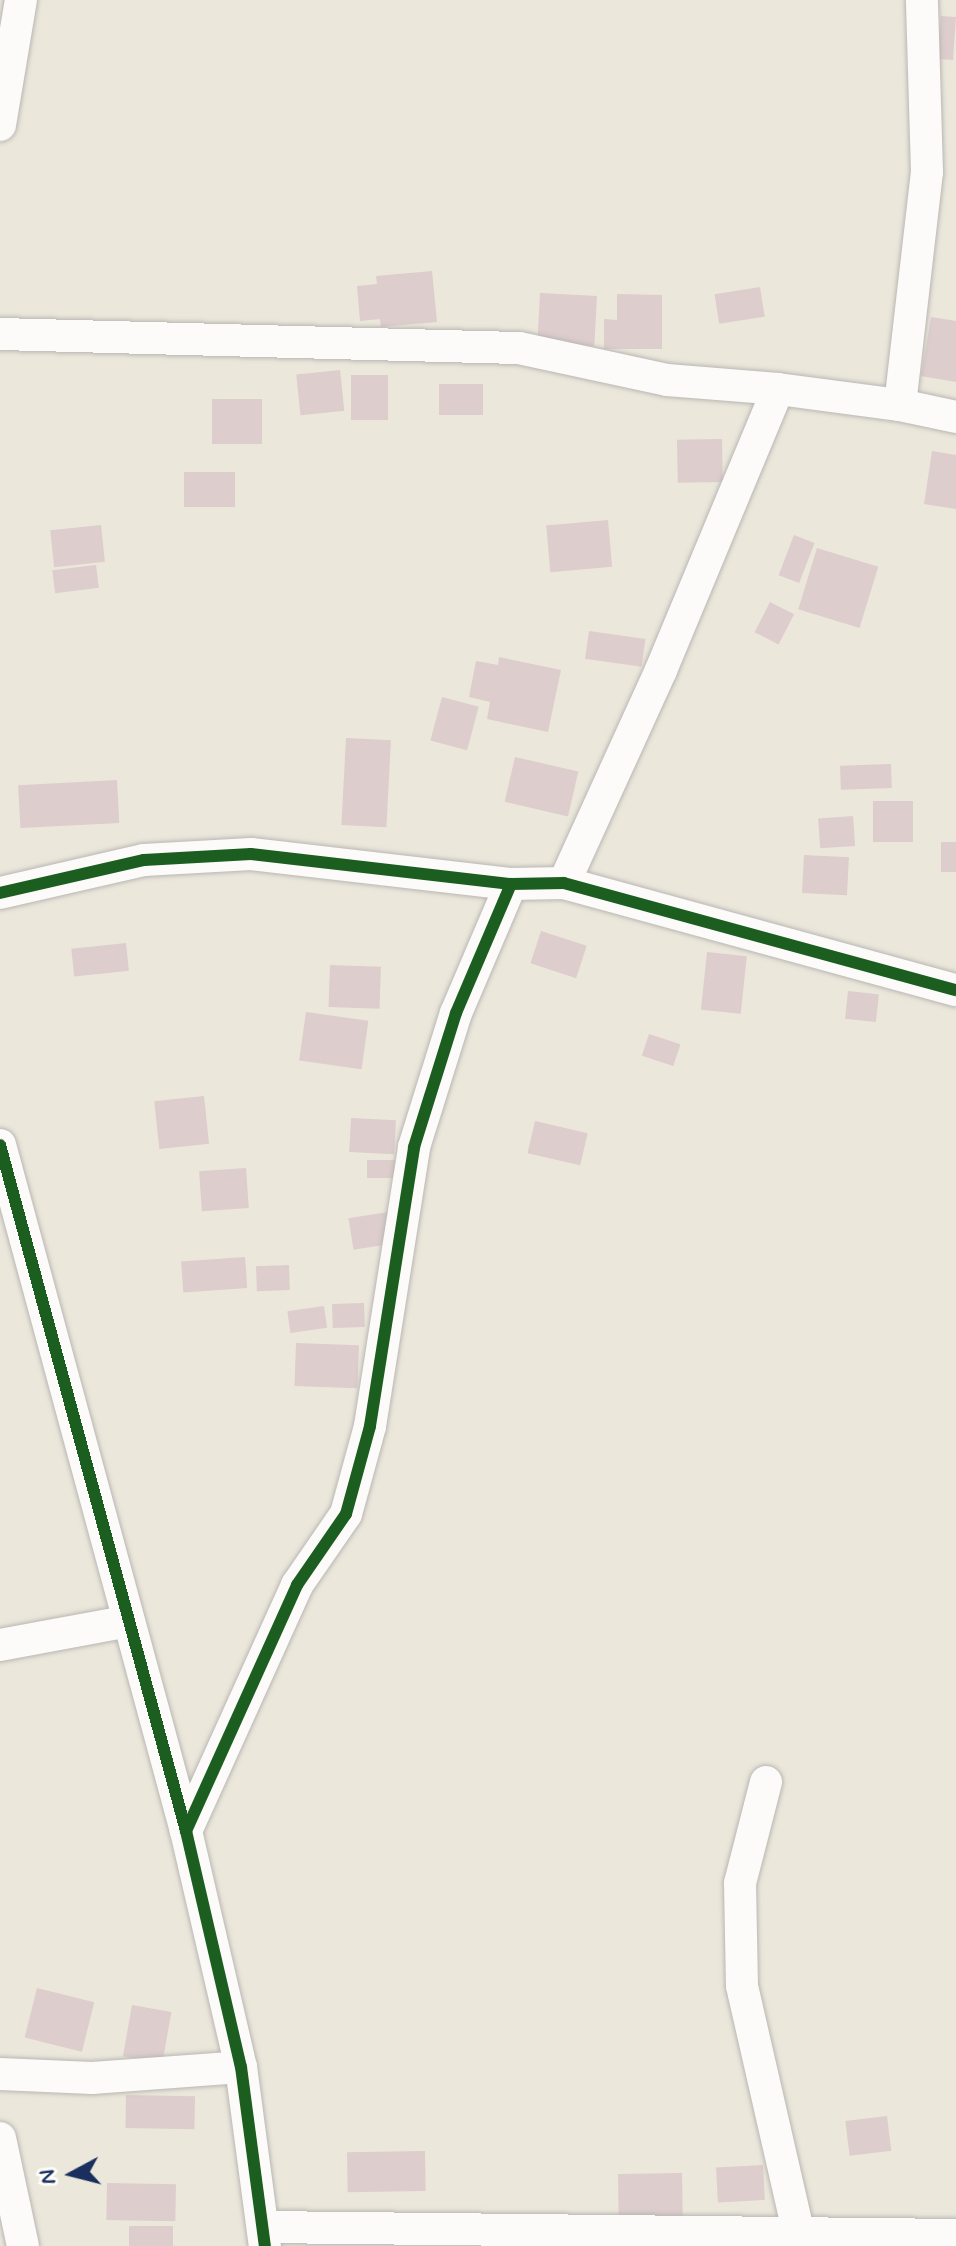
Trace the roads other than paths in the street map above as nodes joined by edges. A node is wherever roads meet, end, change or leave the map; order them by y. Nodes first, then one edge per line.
1 (21, 0) edge
2 (922, 0) edge
3 (0, 125) edge
4 (0, 334) edge
5 (778, 389) junction
6 (900, 405) junction
7 (956, 417) edge
8 (564, 883) junction
9 (511, 884) junction
10 (0, 893) edge
11 (956, 990) edge
12 (0, 1145) edge
13 (129, 1621) junction
14 (0, 1645) edge
15 (766, 1782) dead end
16 (186, 1831) junction
17 (241, 2067) junction
18 (0, 2074) edge
19 (0, 2138) edge
20 (799, 2234) junction
21 (956, 2235) edge
22 (264, 2236) edge
23 (565, 2238) edge
24 (23, 2246) edge

1 - 3 street
2 - 6 street
4 - 5 street
5 - 6 street
5 - 8 street
6 - 7 street
8 - 9 street
8 - 11 street
9 - 10 street
9 - 16 street
12 - 13 street
13 - 14 street
13 - 16 street
15 - 20 street
16 - 17 street
17 - 18 street
17 - 22 street
19 - 24 street
20 - 21 street
20 - 23 street
22 - 23 street

